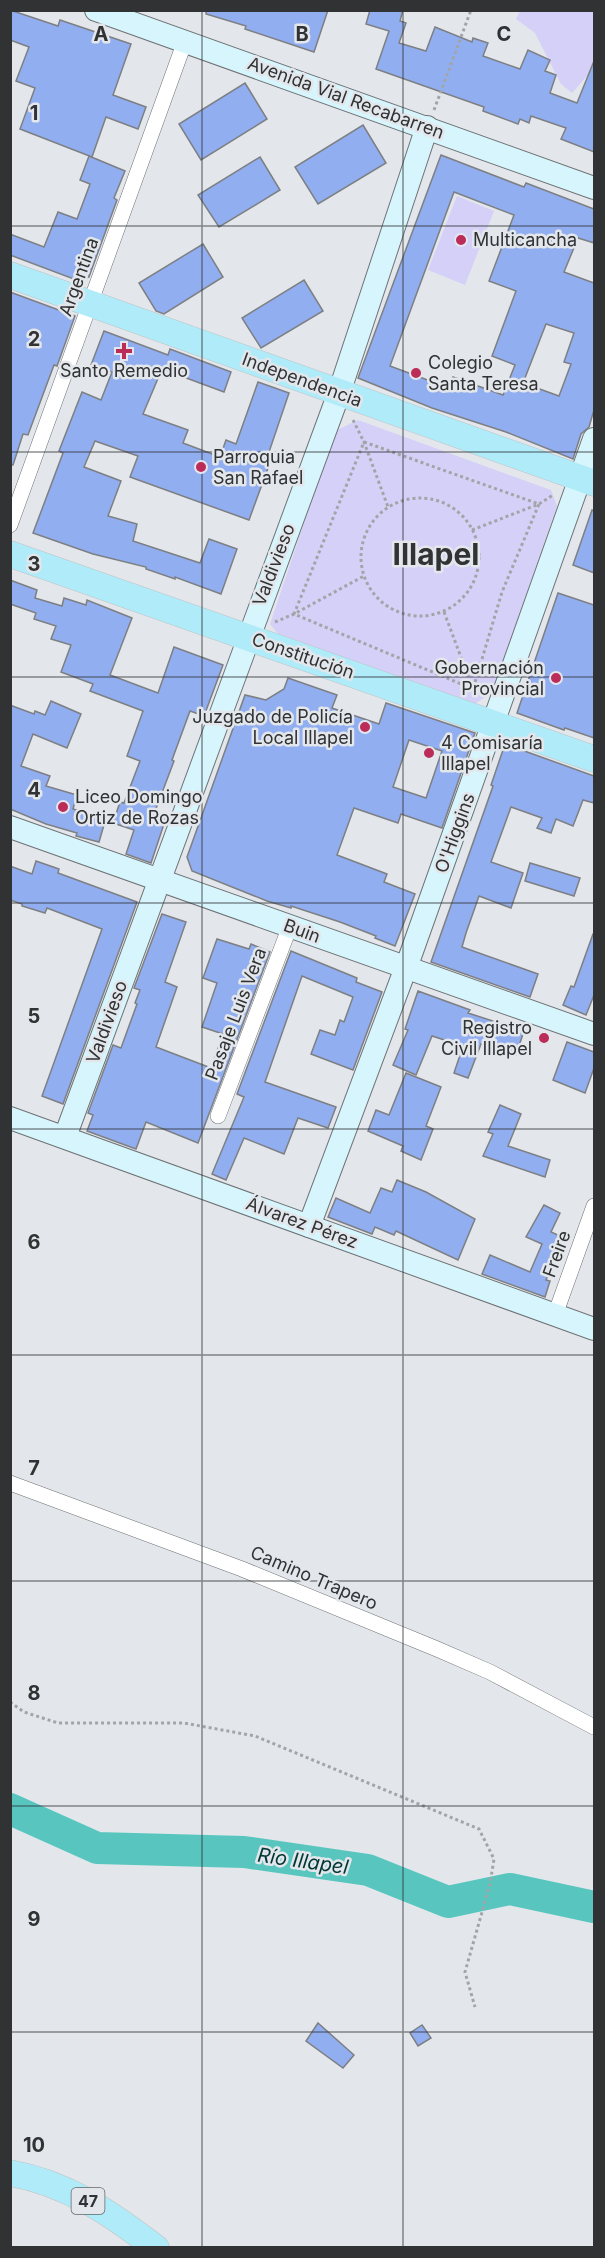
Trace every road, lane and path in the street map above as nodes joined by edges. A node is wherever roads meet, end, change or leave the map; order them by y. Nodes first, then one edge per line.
1 (96, 10) edge
2 (471, 10) edge
3 (185, 41) junction
4 (428, 127) junction
5 (594, 188) edge
6 (10, 275) edge
7 (90, 304) junction
8 (339, 393) junction
9 (594, 439) edge
10 (364, 442) junction
11 (587, 481) edge
12 (539, 504) junction
13 (388, 507) junction
14 (10, 525) edge
15 (472, 530) junction
16 (10, 554) edge
17 (364, 576) junction
18 (444, 612) junction
19 (294, 614) junction
20 (247, 637) junction
21 (473, 689) junction
22 (494, 723) junction
23 (594, 759) edge
24 (10, 827) edge
25 (159, 879) junction
26 (290, 926) junction
27 (406, 967) junction
28 (594, 1034) edge
29 (218, 1116) dead end
30 (10, 1118) edge
31 (65, 1137) junction
32 (594, 1206) edge
33 (309, 1226) junction
34 (555, 1315) junction
35 (594, 1329) edge
36 (10, 1483) edge
37 (10, 1702) edge
38 (594, 1727) edge
39 (475, 2007) dead end
40 (10, 2173) edge
41 (156, 2247) edge

1 - 3 street, Avenida Vial Recabarren
2 - 4 path
3 - 4 street, Avenida Vial Recabarren
3 - 7 street, Argentina
4 - 5 street, Avenida Vial Recabarren
4 - 8 street, Valdivieso
6 - 7 main road, Independencia
7 - 8 main road, Independencia
7 - 14 street, Argentina
8 - 10 path
8 - 11 main road, Independencia
8 - 20 street, Valdivieso
9 - 11 street, O'Higgins
10 - 12 path
10 - 13 path
10 - 19 path
11 - 12 path
11 - 22 street, O'Higgins
12 - 15 path
12 - 21 path
13 - 15 path
13 - 17 path
15 - 18 path
16 - 20 main road, Constitución
17 - 18 path
17 - 19 path
18 - 21 path
19 - 20 path
19 - 21 path
20 - 22 main road, Constitución
20 - 25 street, Valdivieso
21 - 22 path
22 - 23 main road, Constitución
22 - 27 street, O'Higgins
24 - 25 street, Buin
25 - 26 street, Buin
25 - 31 street, Valdivieso
26 - 27 street, Buin
26 - 29 street, Pasaje Luis Vera
27 - 28 street, Buin
27 - 33 street, O'Higgins
30 - 31 street, Álvarez Pérez
31 - 33 street, Álvarez Pérez
32 - 34 street, Freire
33 - 34 street, Álvarez Pérez
34 - 35 street, Álvarez Pérez
36 - 38 street, Camino Trapero
37 - 39 path
40 - 41 main road, 47

